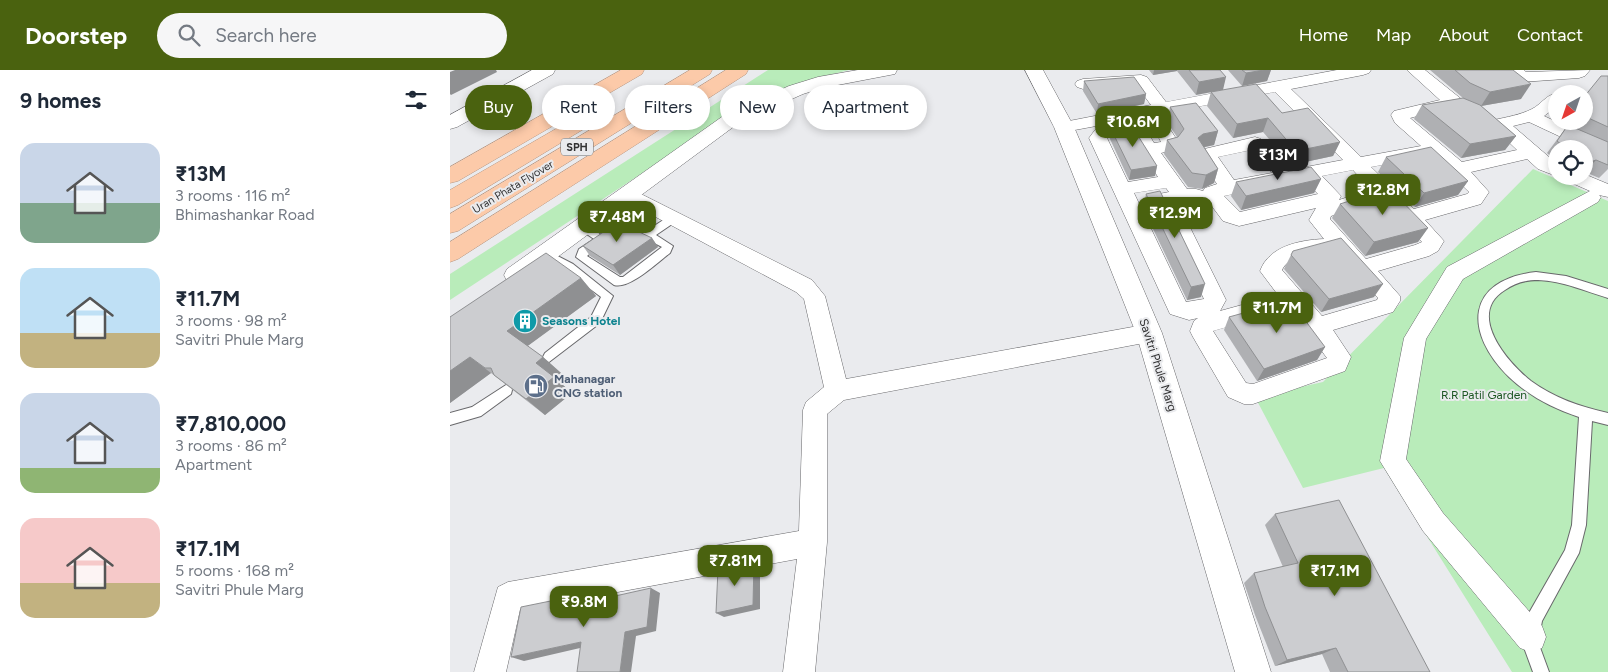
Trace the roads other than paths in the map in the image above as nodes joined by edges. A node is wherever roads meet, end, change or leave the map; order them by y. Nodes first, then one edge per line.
1 (546, 70) edge
2 (635, 70) edge
3 (670, 70) edge
4 (703, 70) edge
5 (739, 70) edge
6 (888, 70) edge
7 (1034, 70) edge
8 (1141, 70) edge
9 (1359, 70) edge
10 (1415, 70) edge
11 (1310, 74) edge
12 (1518, 74) edge
13 (1585, 74) edge
14 (1282, 80) edge
15 (1083, 84) edge
16 (1572, 85) edge
17 (1548, 94) edge
18 (1453, 102) junction
19 (1186, 104) junction
20 (1548, 104) edge
21 (1156, 111) junction
22 (1532, 117) junction
23 (1204, 118) edge
24 (1487, 118) junction
25 (1132, 120) junction
26 (450, 123) edge
27 (1064, 127) junction
28 (1216, 133) edge
29 (1228, 148) junction
30 (1437, 149) junction
31 (1149, 150) junction
32 (1532, 152) junction
33 (1608, 153) edge
34 (1355, 164) junction
35 (1548, 166) edge
36 (1458, 169) junction
37 (450, 176) edge
38 (1286, 177) junction
39 (1315, 180) edge
40 (1586, 185) edge
41 (1121, 188) junction
42 (1176, 189) junction
43 (1221, 190) junction
44 (1385, 192) junction
45 (629, 194) junction
46 (1600, 194) edge
47 (450, 200) edge
48 (674, 217) junction
49 (1410, 217) junction
50 (450, 225) edge
51 (582, 228) junction
52 (648, 235) junction
53 (602, 239) junction
54 (1339, 242) junction
55 (450, 253) edge
56 (546, 254) junction
57 (1362, 268) junction
58 (498, 287) edge
59 (1608, 294) edge
60 (1294, 299) junction
61 (1206, 315) junction
62 (1317, 326) junction
63 (1149, 333) junction
64 (549, 357) dead end
65 (506, 390) edge
66 (838, 391) junction
67 (1586, 415) junction
68 (450, 419) edge
69 (1608, 419) edge
70 (813, 542) junction
71 (1531, 637) junction
72 (490, 672) edge
73 (798, 672) edge
74 (1253, 672) edge
75 (1541, 672) edge

1 - 26 street
2 - 37 highway
3 - 47 highway, Uran Phata Flyover / SPH
4 - 50 highway, Uran Phata Flyover / SPH
5 - 55 highway
6 - 45 street
7 - 27 street, Savitri Phule Marg
8 - 19 street
9 - 11 street
10 - 18 street
11 - 14 street
12 - 13 street
12 - 17 street
13 - 16 street
14 - 19 street
14 - 34 street
15 - 21 street
18 - 24 street
18 - 30 street
19 - 21 street
19 - 23 street
20 - 22 street
21 - 25 street
21 - 31 street
22 - 24 street
22 - 33 street
24 - 32 street
25 - 27 street
25 - 31 street
25 - 41 street
27 - 63 street, Savitri Phule Marg
28 - 29 street
29 - 38 street
29 - 43 street
30 - 34 street
30 - 36 street
31 - 42 street
32 - 35 street
32 - 36 street
34 - 38 street
34 - 44 street
36 - 49 street
38 - 43 street
39 - 43 street
40 - 46 street
41 - 42 street
41 - 61 street
42 - 43 street
42 - 61 street
44 - 49 street
44 - 54 street
45 - 48 street
45 - 51 street
46 - 71 street
48 - 52 lane
48 - 66 street
49 - 57 street
51 - 53 lane
51 - 56 street
52 - 53 lane
52 - 53 lane
54 - 57 street
54 - 60 street
56 - 58 street
56 - 64 lane
57 - 62 street
59 - 67 lane
60 - 61 street
60 - 62 street
61 - 62 street
63 - 66 street
63 - 74 street, Savitri Phule Marg
65 - 68 lane
66 - 70 street
67 - 69 lane
67 - 71 lane
70 - 72 street
70 - 73 street
71 - 75 lane

